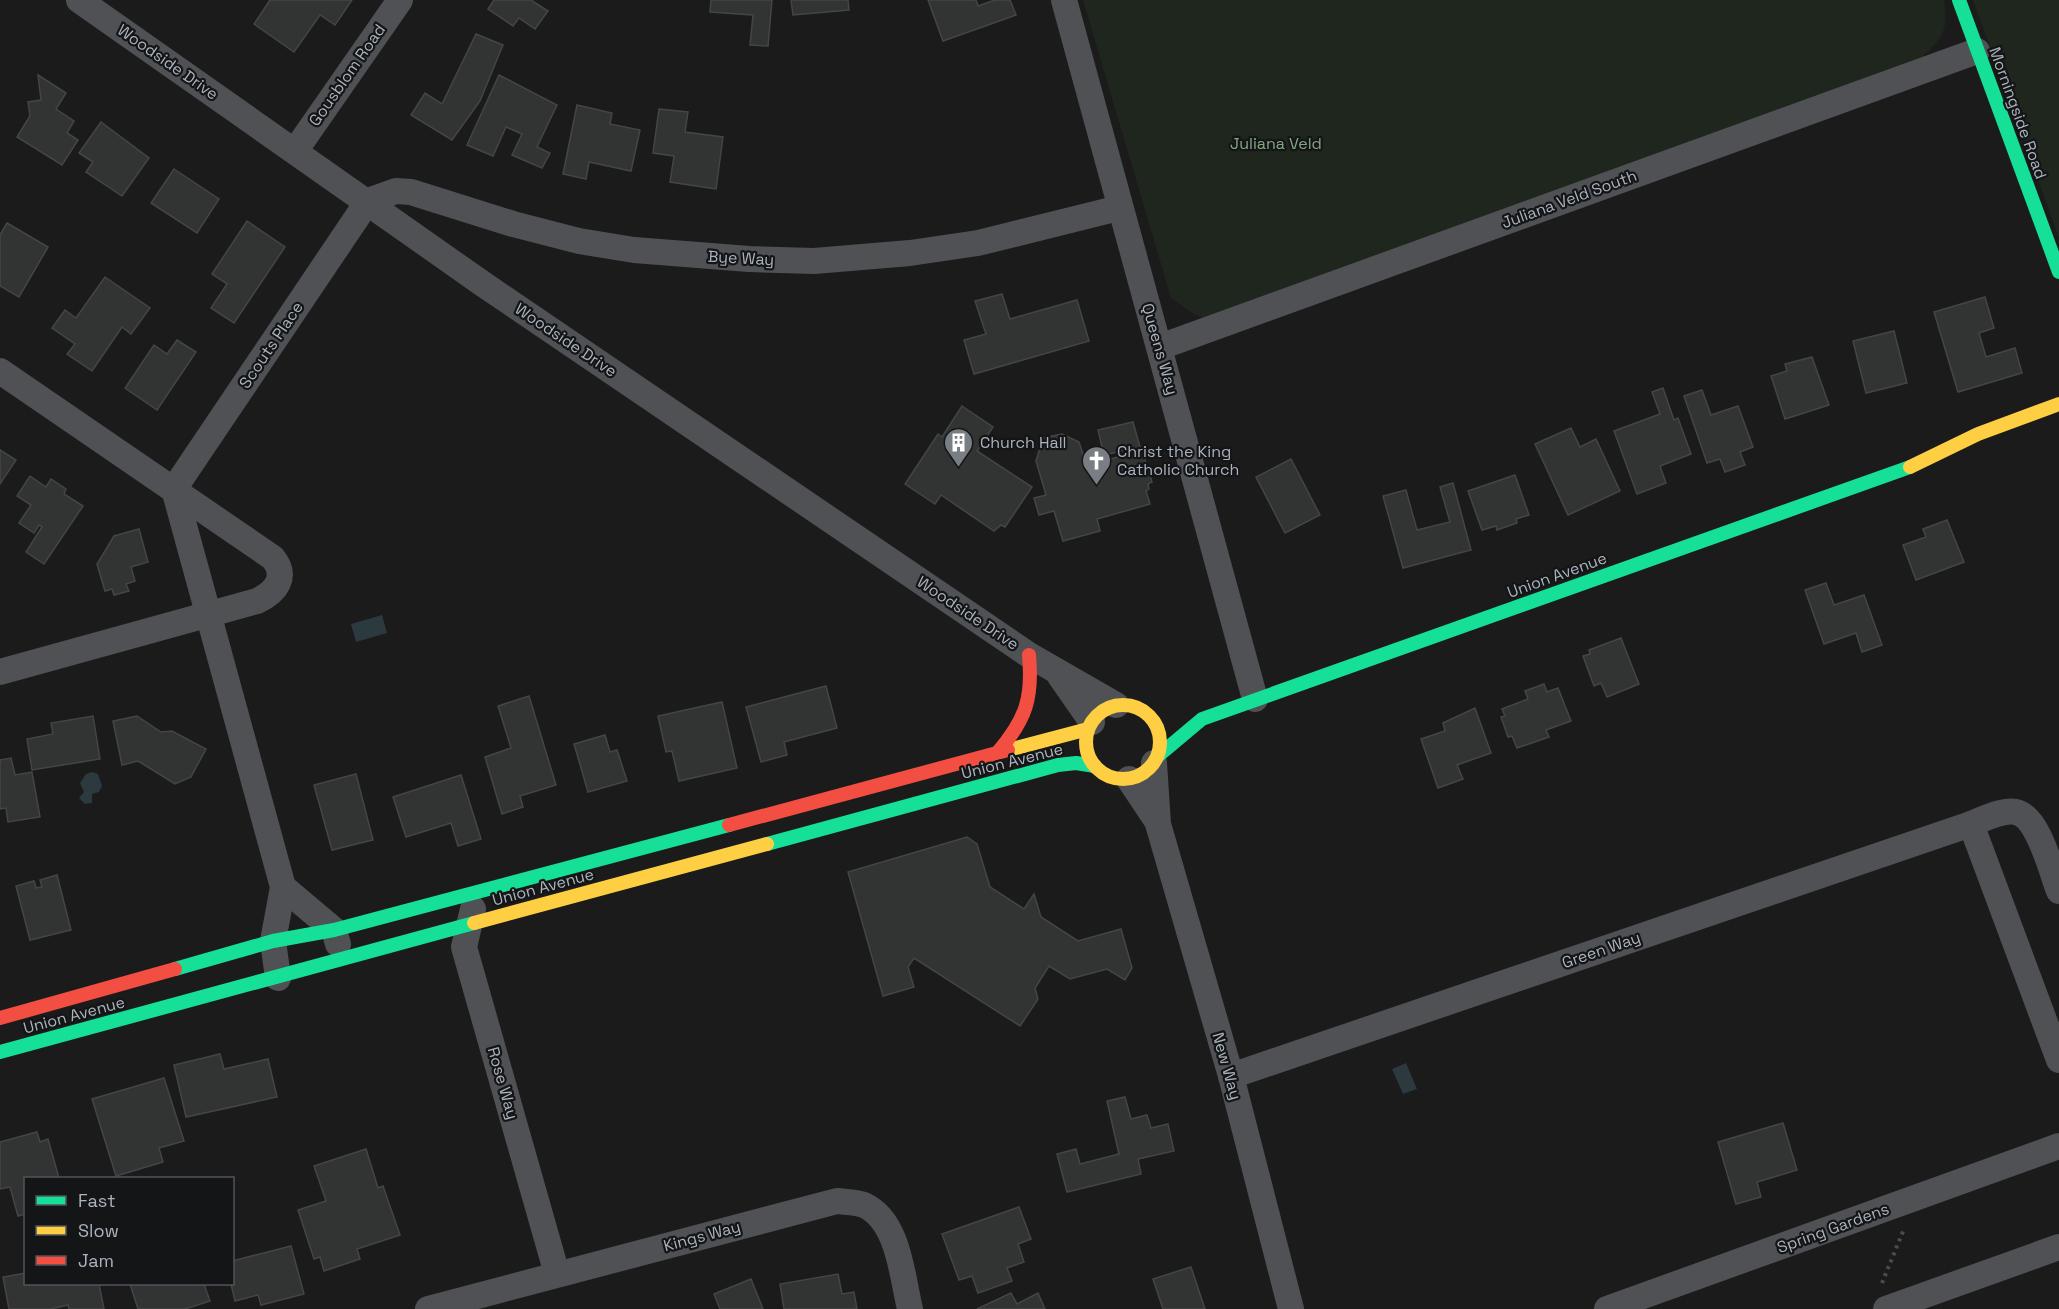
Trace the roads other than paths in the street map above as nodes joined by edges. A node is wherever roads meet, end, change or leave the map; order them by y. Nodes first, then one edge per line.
1 (79, 0) edge
2 (399, 0) edge
3 (1064, 0) edge
4 (1959, 0) edge
5 (1977, 51) junction
6 (296, 151) junction
7 (368, 201) junction
8 (1119, 208) junction
9 (2059, 272) edge
10 (1160, 347) junction
11 (0, 371) edge
12 (2059, 404) edge
13 (1974, 453) dead end
14 (1923, 462) junction
15 (174, 489) junction
16 (210, 614) junction
17 (1029, 655) junction
18 (0, 672) edge
19 (1058, 673) junction
20 (1255, 699) junction
21 (1116, 705) junction
22 (1149, 715) junction
23 (1165, 717) dead end
24 (1182, 719) dead end
25 (1202, 719) junction
26 (1090, 726) junction
27 (998, 752) junction
28 (1156, 759) junction
29 (1095, 766) junction
30 (1129, 779) junction
31 (1003, 780) junction
32 (1158, 824) junction
33 (1971, 824) junction
34 (283, 887) junction
35 (477, 891) junction
36 (2059, 891) edge
37 (470, 924) junction
38 (334, 930) junction
39 (273, 941) junction
40 (342, 960) junction
41 (278, 978) junction
42 (2050, 1002) edge
43 (0, 1018) edge
44 (0, 1052) edge
45 (2059, 1060) edge
46 (1230, 1076) junction
47 (2059, 1146) edge
48 (2059, 1247) edge
49 (557, 1274) junction
50 (1884, 1298) edge
51 (428, 1309) edge
52 (910, 1309) edge
53 (1291, 1309) edge
54 (1607, 1309) edge

1 - 6 street, Woodside Drive
2 - 6 street, Gousblom Road
3 - 8 street, Queens Way
4 - 5 street, Morningside Road
5 - 9 street, Morningside Road
5 - 10 street, Juliana Veld South
6 - 7 street, Woodside Drive
7 - 8 street, Bye Way
7 - 15 street, Scouts Place
7 - 17 street, Woodside Drive
8 - 10 street, Queens Way
10 - 20 street, Queens Way
11 - 15 street
12 - 14 street, Union Avenue
13 - 14 street, Union Avenue
14 - 20 street, Union Avenue
15 - 16 street
15 - 16 street
16 - 18 street
16 - 34 street
17 - 19 street, Woodside Drive
17 - 27 street
19 - 21 street, Woodside Drive
19 - 26 street, Woodside Drive
20 - 25 street, Union Avenue
21 - 22 street
21 - 26 street
22 - 23 street
22 - 28 street
24 - 25 street, Union Avenue
25 - 28 street, Union Avenue
26 - 27 street, Union Avenue
26 - 29 street
27 - 31 street
27 - 35 street, Union Avenue
28 - 30 street
28 - 32 street, New Way
29 - 30 street
29 - 31 street, Union Avenue
30 - 32 street, New Way
31 - 37 street, Union Avenue
32 - 46 street, New Way
33 - 36 street, Green Way
33 - 42 street
33 - 46 street, Green Way
34 - 38 street
34 - 39 street
35 - 37 street, Rose Way
35 - 38 street, Union Avenue
37 - 40 street, Union Avenue
37 - 49 street, Rose Way
38 - 39 street, Union Avenue
38 - 40 street
39 - 41 street
39 - 43 street, Union Avenue
40 - 41 street, Union Avenue
41 - 44 street, Union Avenue
42 - 45 street
46 - 53 street, New Way
47 - 54 street, Spring Gardens
48 - 50 street
49 - 51 street, Kings Way
49 - 52 street, Kings Way

